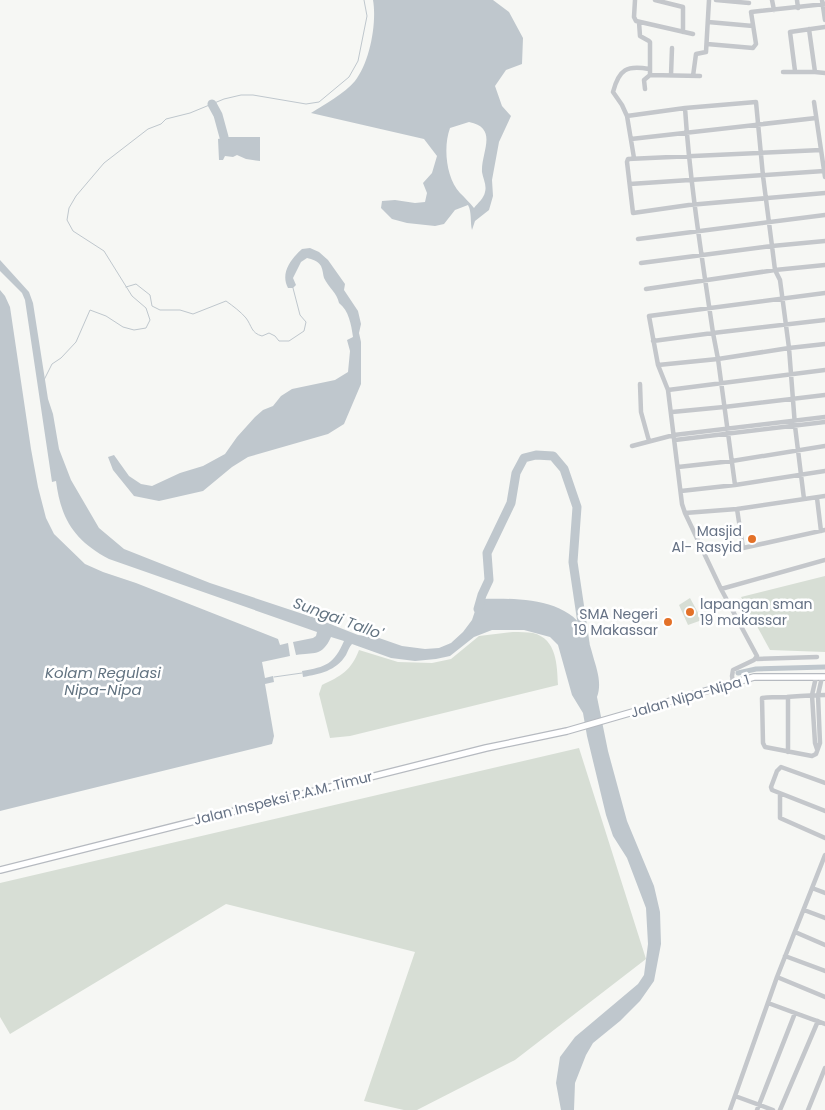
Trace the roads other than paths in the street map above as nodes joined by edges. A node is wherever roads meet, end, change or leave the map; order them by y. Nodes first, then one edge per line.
1 (635, 0) edge
2 (655, 0) edge
3 (709, 0) edge
4 (716, 0) edge
5 (772, 0) edge
6 (797, 0) edge
7 (749, 2) edge
8 (823, 3) edge
9 (798, 8) junction
10 (774, 10) junction
11 (751, 12) junction
12 (825, 20) edge
13 (639, 22) junction
14 (708, 22) junction
15 (753, 26) junction
16 (825, 28) edge
17 (809, 29) junction
18 (683, 32) junction
19 (693, 34) dead end
20 (707, 44) junction
21 (672, 48) dead end
22 (649, 69) junction
23 (783, 72) dead end
24 (795, 72) junction
25 (815, 72) junction
26 (825, 72) edge
27 (650, 75) junction
28 (671, 75) junction
29 (693, 76) junction
30 (700, 76) dead end
31 (645, 89) dead end
32 (814, 102) dead end
33 (685, 108) junction
34 (627, 116) junction
35 (816, 118) junction
36 (758, 126) junction
37 (686, 132) junction
38 (631, 139) junction
39 (821, 150) junction
40 (761, 154) junction
41 (689, 157) junction
42 (634, 158) junction
43 (824, 171) edge
44 (763, 176) junction
45 (825, 178) edge
46 (691, 181) junction
47 (630, 184) junction
48 (825, 193) edge
49 (766, 198) junction
50 (694, 205) junction
51 (825, 215) edge
52 (769, 222) junction
53 (698, 231) junction
54 (638, 239) dead end
55 (825, 241) edge
56 (772, 246) junction
57 (702, 255) junction
58 (641, 263) dead end
59 (825, 265) edge
60 (775, 270) junction
61 (705, 280) junction
62 (646, 289) dead end
63 (825, 293) edge
64 (782, 299) junction
65 (709, 307) junction
66 (825, 320) edge
67 (785, 325) junction
68 (713, 333) junction
69 (654, 341) junction
70 (825, 344) edge
71 (789, 348) junction
72 (718, 359) junction
73 (658, 365) junction
74 (825, 370) edge
75 (792, 374) junction
76 (640, 384) dead end
77 (721, 384) junction
78 (668, 390) junction
79 (825, 395) edge
80 (793, 399) junction
81 (724, 407) junction
82 (672, 412) junction
83 (825, 417) edge
84 (825, 422) edge
85 (795, 423) junction
86 (727, 429) junction
87 (728, 434) junction
88 (675, 438) junction
89 (649, 441) junction
90 (632, 446) dead end
91 (825, 446) edge
92 (798, 450) junction
93 (732, 461) junction
94 (678, 466) junction
95 (825, 471) edge
96 (801, 475) junction
97 (735, 485) junction
98 (681, 491) junction
99 (825, 496) edge
100 (817, 498) junction
101 (804, 499) junction
102 (737, 509) junction
103 (685, 513) junction
104 (823, 531) edge
105 (825, 560) edge
106 (721, 589) junction
107 (817, 657) dead end
108 (756, 659) junction
109 (821, 677) edge
110 (733, 682) junction
111 (815, 695) junction
112 (825, 695) edge
113 (788, 697) junction
114 (567, 731) joint
115 (820, 743) edge
116 (788, 752) junction
117 (825, 783) edge
118 (780, 794) junction
119 (825, 811) edge
120 (825, 838) edge
121 (825, 855) edge
122 (823, 865) edge
123 (0, 870) edge
124 (812, 888) junction
125 (825, 893) edge
126 (804, 910) junction
127 (825, 918) edge
128 (795, 932) junction
129 (825, 944) edge
130 (785, 956) junction
131 (825, 971) edge
132 (777, 977) junction
133 (825, 997) edge
134 (768, 1002) junction
135 (795, 1013) junction
136 (818, 1022) junction
137 (825, 1024) edge
138 (825, 1068) edge
139 (735, 1096) junction
140 (758, 1108) edge
141 (783, 1109) edge
142 (730, 1110) edge
143 (773, 1110) edge
144 (809, 1110) edge

1 - 13 street
2 - 18 street
3 - 14 street
4 - 7 street
5 - 10 street
6 - 9 street
7 - 11 street
8 - 9 street
8 - 12 street
9 - 10 street
10 - 11 street
11 - 15 street
13 - 18 street
13 - 22 street
14 - 15 street
14 - 20 street
15 - 20 street
16 - 17 street
17 - 24 street
17 - 25 street
18 - 19 street
20 - 29 street
21 - 28 street
22 - 27 street
22 - 34 street
23 - 24 street
24 - 25 street
25 - 26 street
27 - 28 street
27 - 31 street
28 - 29 street
29 - 30 street
32 - 35 street
33 - 34 street
33 - 36 street
33 - 37 street
34 - 38 street
35 - 36 street
35 - 39 street
36 - 37 street
36 - 40 street
37 - 38 street
37 - 41 street
38 - 42 street
39 - 40 street
39 - 43 street
40 - 41 street
40 - 44 street
41 - 42 street
41 - 46 street
42 - 47 street
43 - 44 street
43 - 45 street
44 - 46 street
44 - 49 street
46 - 47 street
46 - 50 street
47 - 50 street
48 - 49 street
49 - 50 street
49 - 52 street
50 - 53 street
51 - 52 street
52 - 53 street
52 - 56 street
53 - 54 street
53 - 57 street
55 - 56 street
56 - 57 street
56 - 60 street
57 - 58 street
57 - 61 street
59 - 60 street
60 - 61 street
60 - 64 street
61 - 62 street
61 - 65 street
63 - 64 street
64 - 65 street
64 - 67 street
65 - 68 street
65 - 69 street
66 - 67 street
67 - 68 street
67 - 71 street
68 - 69 street
68 - 72 street
69 - 73 street
70 - 71 street
71 - 72 street
71 - 75 street
72 - 73 street
72 - 77 street
73 - 78 street
74 - 75 street
75 - 77 street
75 - 80 street
76 - 89 street
77 - 78 street
77 - 81 street
78 - 82 street
79 - 80 street
80 - 81 street
80 - 85 street
81 - 82 street
81 - 86 street
82 - 88 street
83 - 85 street
84 - 85 street
85 - 86 street
85 - 87 street
85 - 92 street
86 - 87 street
86 - 88 street
87 - 88 street
87 - 93 street
88 - 89 street
88 - 94 street
89 - 90 street
91 - 92 street
92 - 93 street
92 - 96 street
93 - 94 street
93 - 97 street
94 - 98 street
95 - 96 street
96 - 97 street
96 - 101 street
97 - 98 street
98 - 103 street
99 - 100 street
100 - 101 street
100 - 104 street
101 - 102 street
102 - 103 street
102 - 104 street
103 - 106 street
105 - 106 street
106 - 108 street
107 - 108 street
108 - 110 street
109 - 110 street, Jalan Nipa-Nipa 1
109 - 111 street
110 - 114 street, Jalan Nipa-Nipa 1
111 - 112 street
111 - 113 street
111 - 115 street
113 - 116 street
113 - 116 street
114 - 123 street, Jalan Inspeksi P.A.M. Timur
115 - 116 street
117 - 118 street
118 - 119 street
118 - 120 street
121 - 122 street
122 - 124 street
124 - 125 street
124 - 126 street
126 - 127 street
126 - 128 street
128 - 129 street
128 - 130 street
130 - 131 street
130 - 132 street
132 - 133 street
132 - 134 street
134 - 135 street
134 - 139 street
135 - 136 street
135 - 140 street
136 - 137 street
136 - 141 street
138 - 144 street
139 - 140 street
139 - 142 street
140 - 143 street

